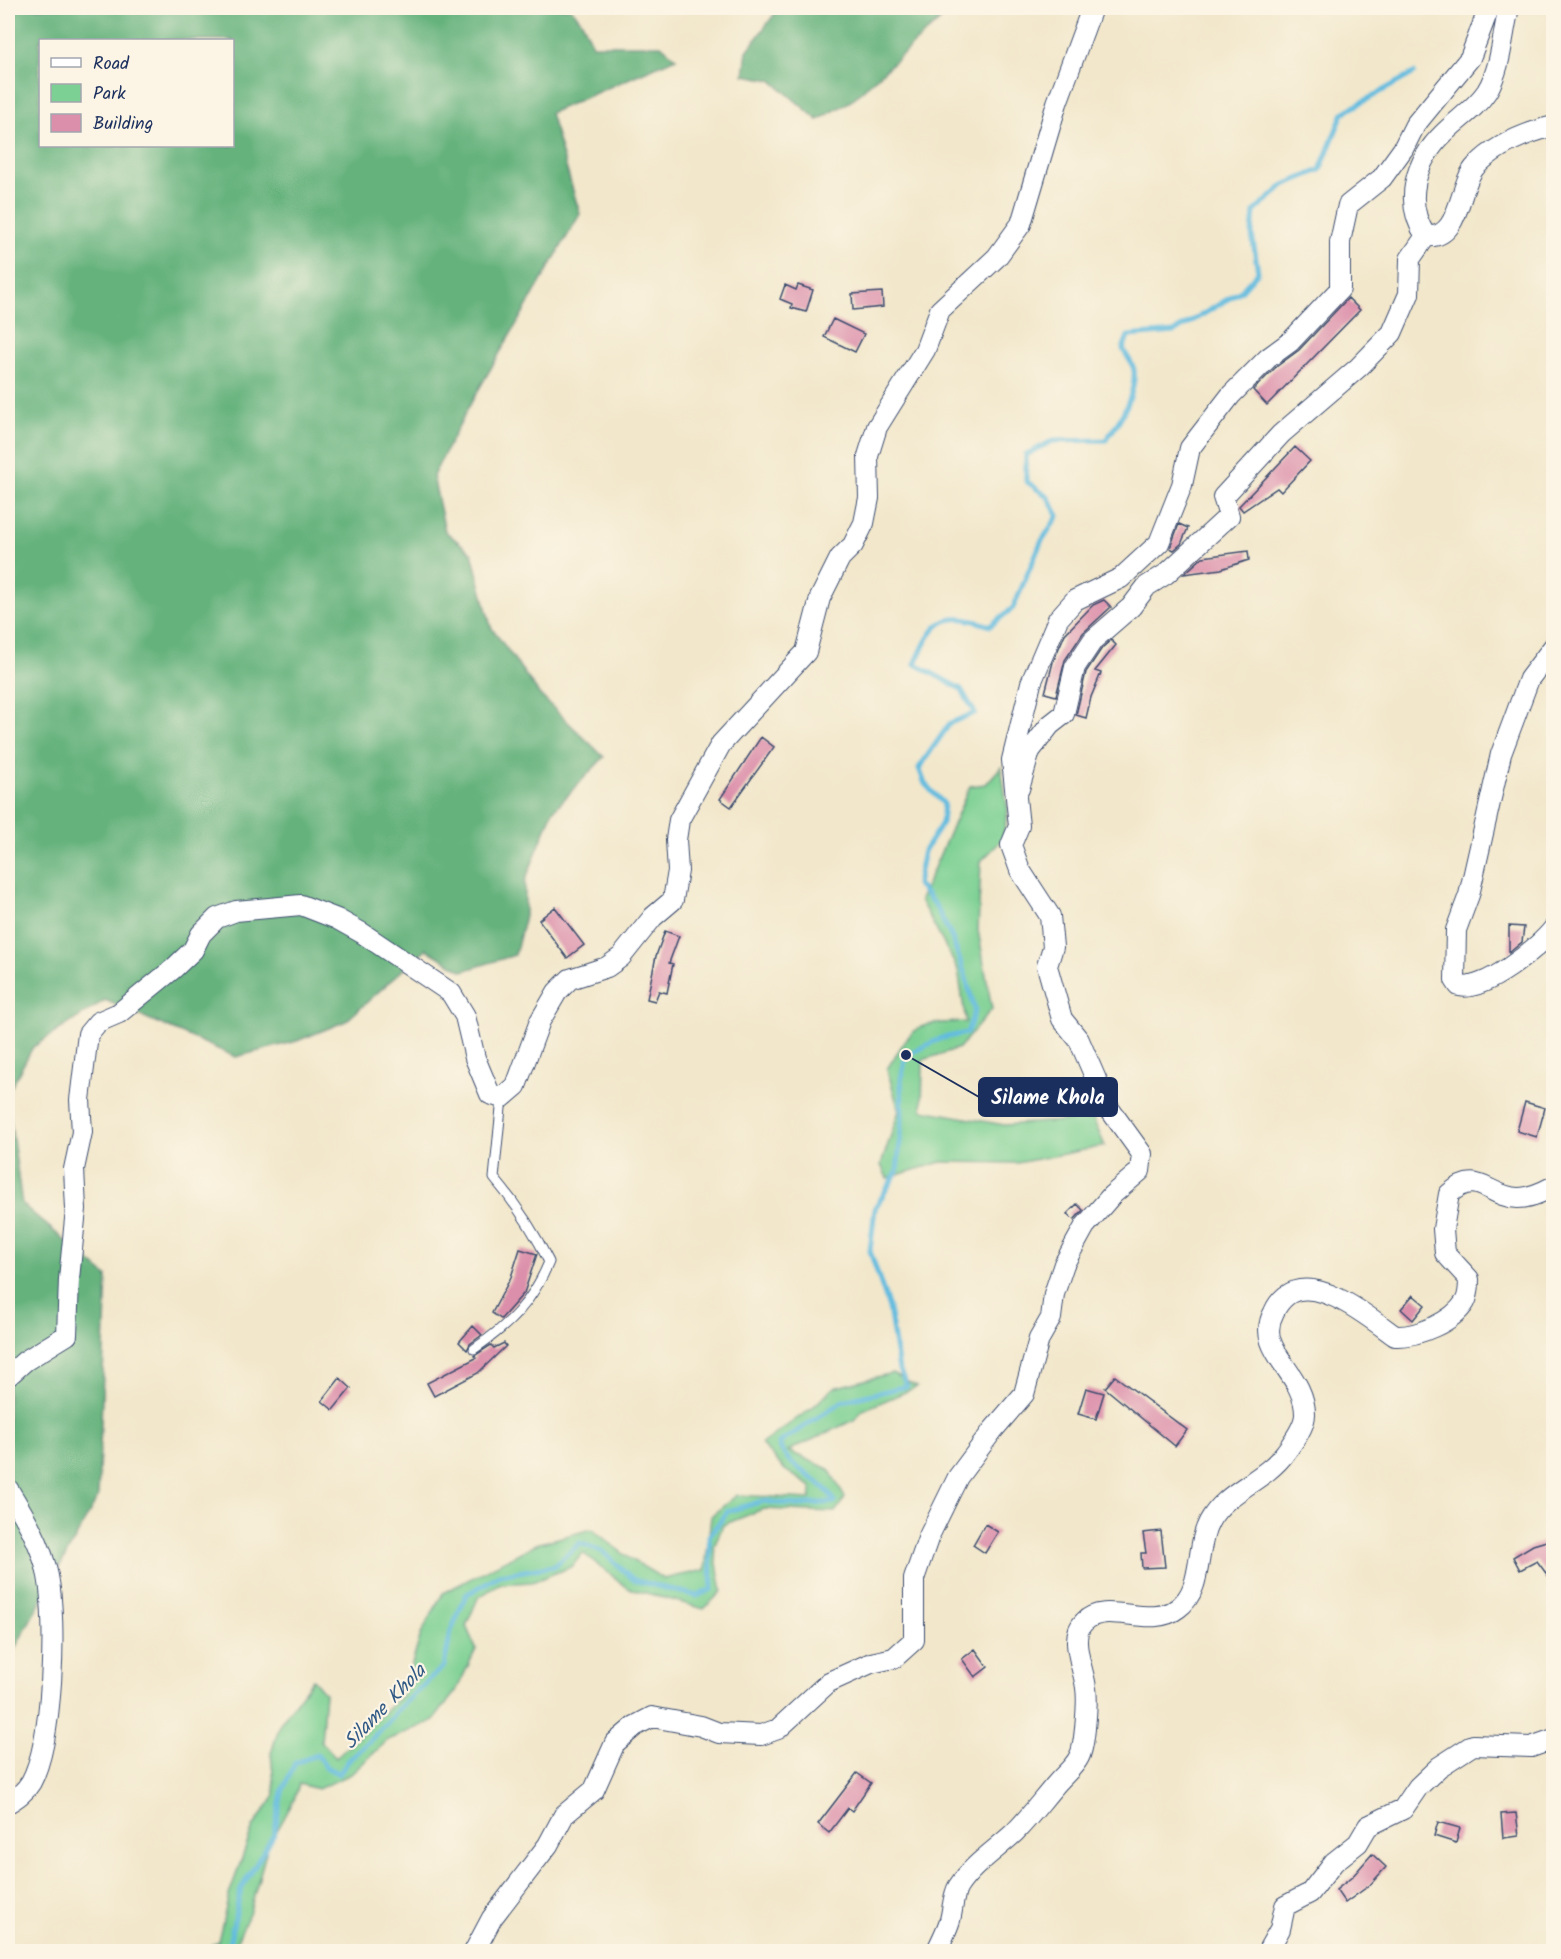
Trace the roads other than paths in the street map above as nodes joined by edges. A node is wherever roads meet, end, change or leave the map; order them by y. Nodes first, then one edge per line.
1 (1092, 8) edge
2 (1489, 8) edge
3 (1509, 8) edge
4 (1554, 126) edge
5 (1426, 236) junction
6 (1554, 646) edge
7 (1017, 795) junction
8 (1554, 928) edge
9 (502, 1098) junction
10 (1554, 1186) edge
11 (474, 1349) dead end
12 (8, 1376) edge
13 (8, 1489) edge
14 (1554, 1739) edge
15 (8, 1803) edge
16 (474, 1952) edge
17 (936, 1952) edge
18 (1267, 1952) edge

1 - 9 street
2 - 7 street
3 - 5 street
4 - 5 street
5 - 7 street
6 - 8 street
7 - 16 street
9 - 11 lane
9 - 12 street
10 - 17 street
13 - 15 street
14 - 18 street

